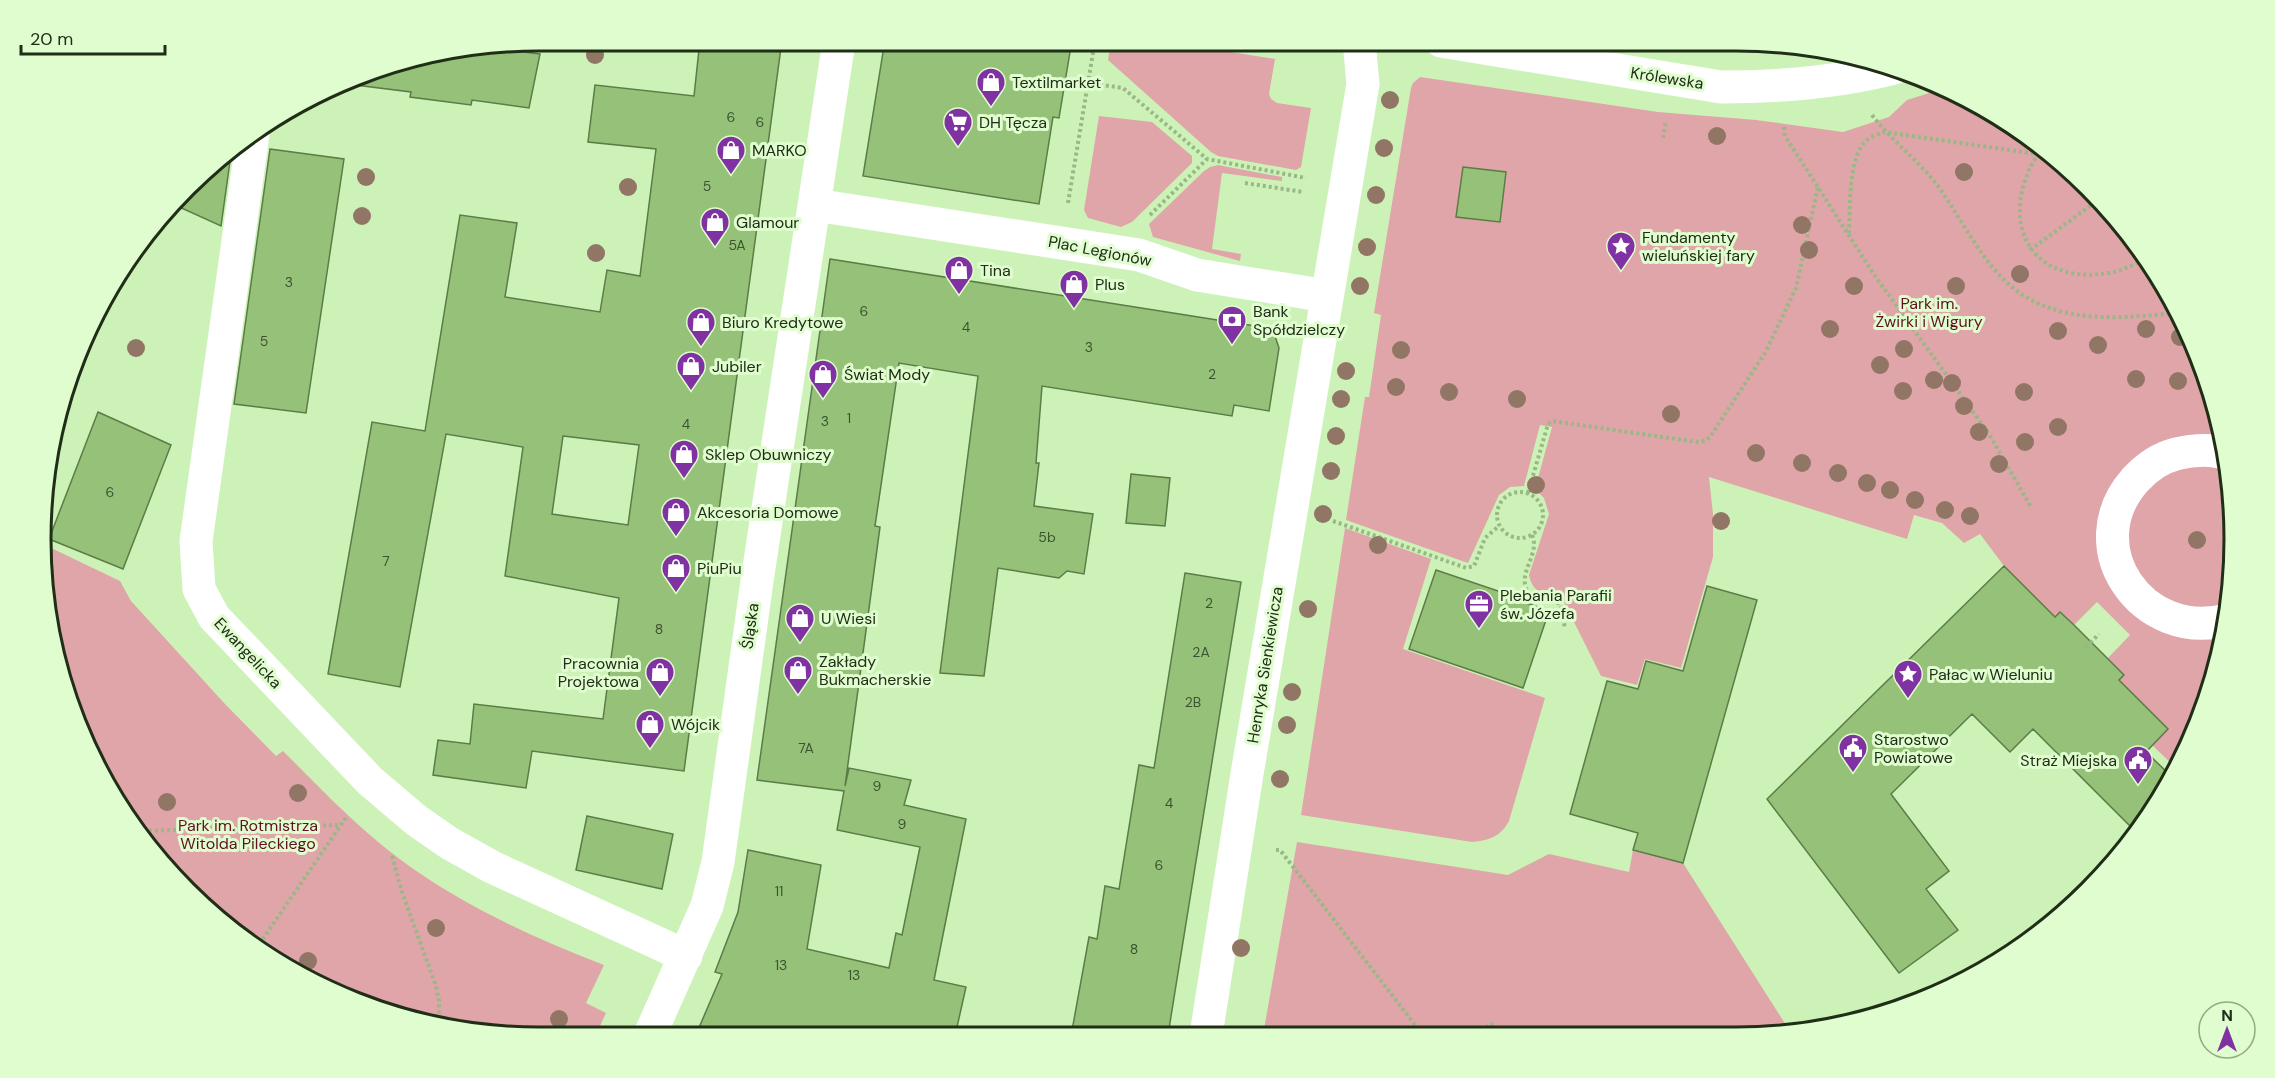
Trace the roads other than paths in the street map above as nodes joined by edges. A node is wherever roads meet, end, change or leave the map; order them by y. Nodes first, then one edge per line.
1 (837, 51) edge
2 (1360, 51) edge
3 (1507, 51) edge
4 (1877, 72) edge
5 (251, 145) edge
6 (815, 205) junction
7 (1327, 296) junction
8 (2216, 452) edge
9 (2217, 623) edge
10 (686, 956) junction
11 (654, 1027) edge
12 (1207, 1027) edge

1 - 6 street
2 - 7 street
3 - 4 street, Królewska
5 - 10 street, Ewangelicka
6 - 7 street, Plac Legionów
6 - 10 street, Śląska
7 - 12 street, Henryka Sienkiewicza
8 - 9 street
10 - 11 street, Śląska

